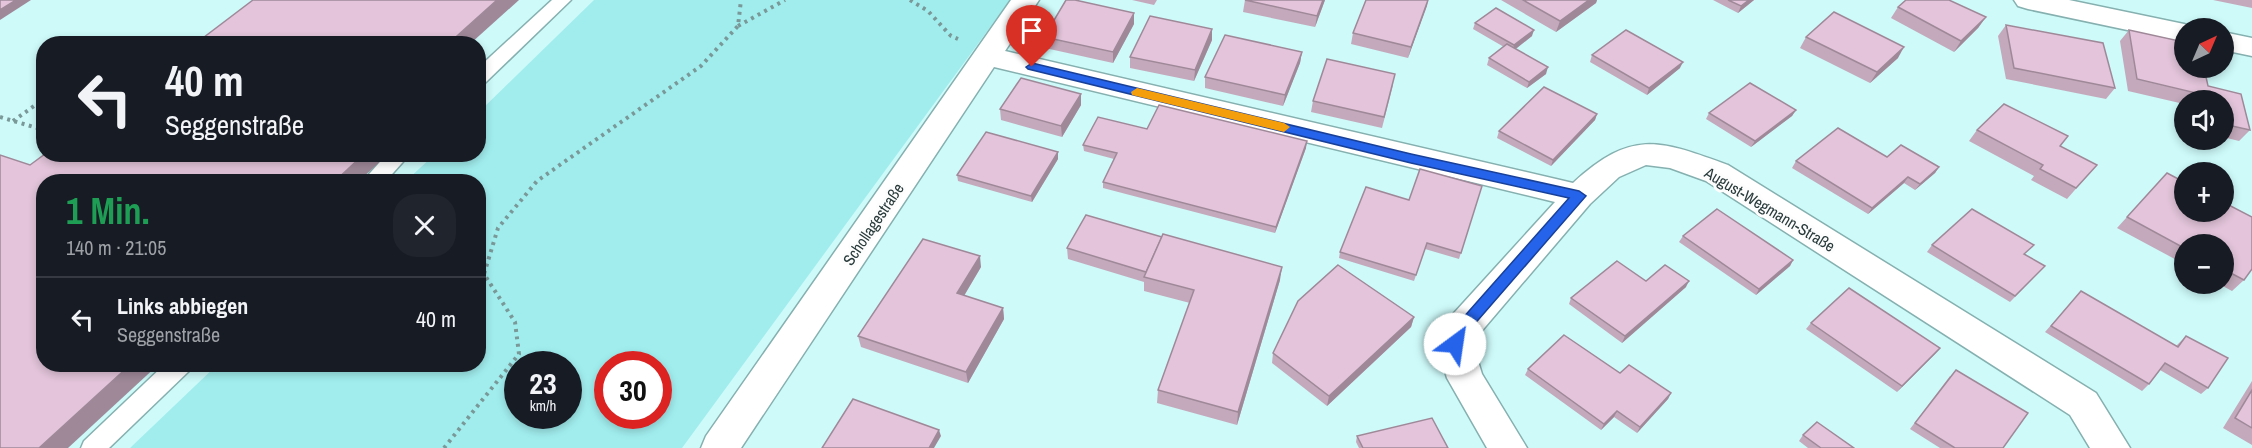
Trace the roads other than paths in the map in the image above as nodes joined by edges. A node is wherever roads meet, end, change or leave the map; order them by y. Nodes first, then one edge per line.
1 (562, 0) edge
2 (1025, 0) edge
3 (2028, 0) edge
4 (2174, 31) edge
5 (2234, 43) edge
6 (2252, 47) edge
7 (988, 56) junction
8 (486, 72) edge
9 (392, 162) edge
10 (380, 174) edge
11 (1579, 196) junction
12 (173, 372) edge
13 (93, 448) edge
14 (720, 448) edge
15 (1508, 448) edge
16 (2111, 448) edge

1 - 8 lane
2 - 7 street, Schollagestraße
3 - 4 street
5 - 6 street
7 - 11 street
7 - 14 street, Schollagestraße
9 - 10 lane
11 - 15 street, August-Wegmann-Straße
11 - 16 street, August-Wegmann-Straße
12 - 13 lane

